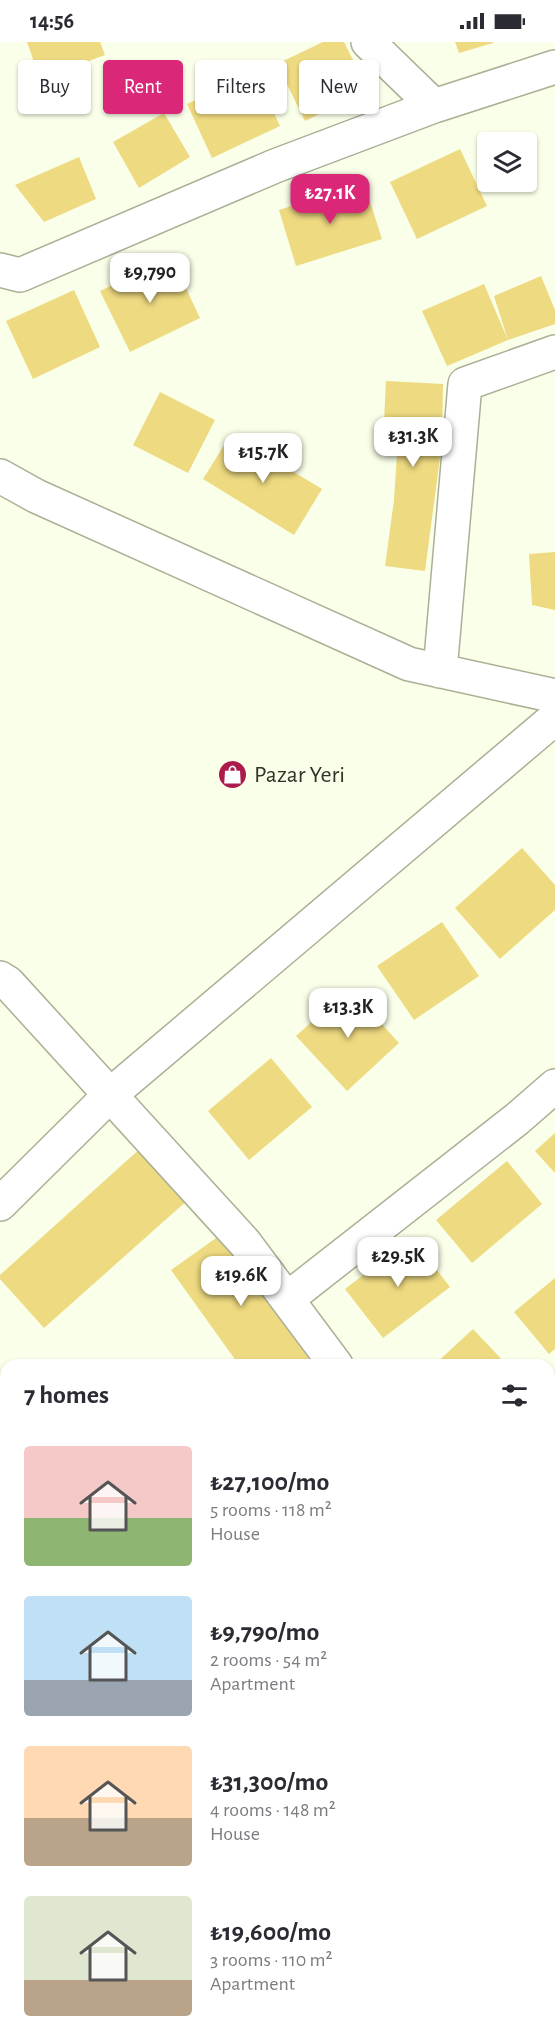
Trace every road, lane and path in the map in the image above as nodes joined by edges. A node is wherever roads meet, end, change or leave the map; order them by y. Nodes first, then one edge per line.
1 (368, 42) edge
2 (555, 66) edge
3 (434, 106) junction
4 (0, 270) edge
5 (555, 352) edge
6 (0, 476) edge
7 (440, 671) junction
8 (555, 696) edge
9 (555, 718) edge
10 (0, 978) edge
11 (555, 1086) edge
12 (110, 1095) junction
13 (0, 1204) edge
14 (286, 1299) junction
15 (331, 1359) edge

1 - 3 street
2 - 3 street
3 - 4 street
5 - 7 street
6 - 7 street
7 - 8 street
9 - 12 street
10 - 12 street
11 - 14 street
12 - 13 street
12 - 14 street
14 - 15 street

